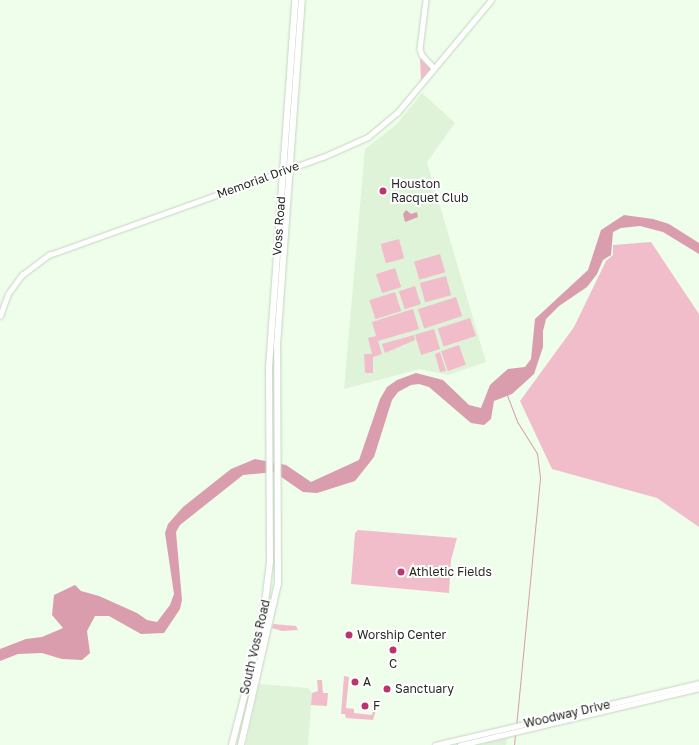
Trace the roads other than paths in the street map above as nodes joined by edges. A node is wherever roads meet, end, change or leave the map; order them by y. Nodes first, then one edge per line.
1 (295, 0) edge
2 (302, 0) edge
3 (426, 0) edge
4 (491, 0) edge
5 (434, 68) junction
6 (285, 170) junction
7 (277, 260) junction
8 (284, 261) junction
9 (274, 302) junction
10 (281, 303) junction
11 (0, 315) edge
12 (270, 386) junction
13 (277, 386) junction
14 (270, 452) joint
15 (279, 452) joint
16 (279, 525) junction
17 (270, 530) junction
18 (248, 679) junction
19 (257, 681) junction
20 (699, 683) edge
21 (699, 688) edge
22 (649, 697) junction
23 (527, 726) junction
24 (492, 734) junction
25 (232, 745) edge
26 (242, 745) edge
27 (435, 745) edge
28 (460, 745) edge

1 - 6 main road, Voss Road
2 - 6 main road, Voss Road
3 - 5 street
4 - 5 street, Memorial Drive
5 - 6 street, Memorial Drive
6 - 7 main road, Voss Road
6 - 8 main road, Voss Road
6 - 11 street, Memorial Drive
7 - 8 main road
7 - 9 main road, Voss Road
8 - 10 main road, Voss Road
9 - 10 main road
9 - 12 main road, Voss Road
10 - 13 main road, Voss Road
12 - 13 main road
12 - 14 main road, Voss Road
13 - 15 main road, Voss Road
14 - 17 main road, South Voss Road
15 - 16 main road, South Voss Road
16 - 17 main road
16 - 19 main road, South Voss Road
17 - 18 main road, South Voss Road
18 - 19 main road
18 - 25 main road, South Voss Road
19 - 26 main road, South Voss Road
20 - 22 main road, Woodway Drive
21 - 22 main road, Woodway Drive
22 - 23 main road, Woodway Drive
23 - 24 main road, Woodway Drive
23 - 24 main road, Woodway Drive
24 - 27 main road, Woodway Drive
24 - 28 main road, Woodway Drive

